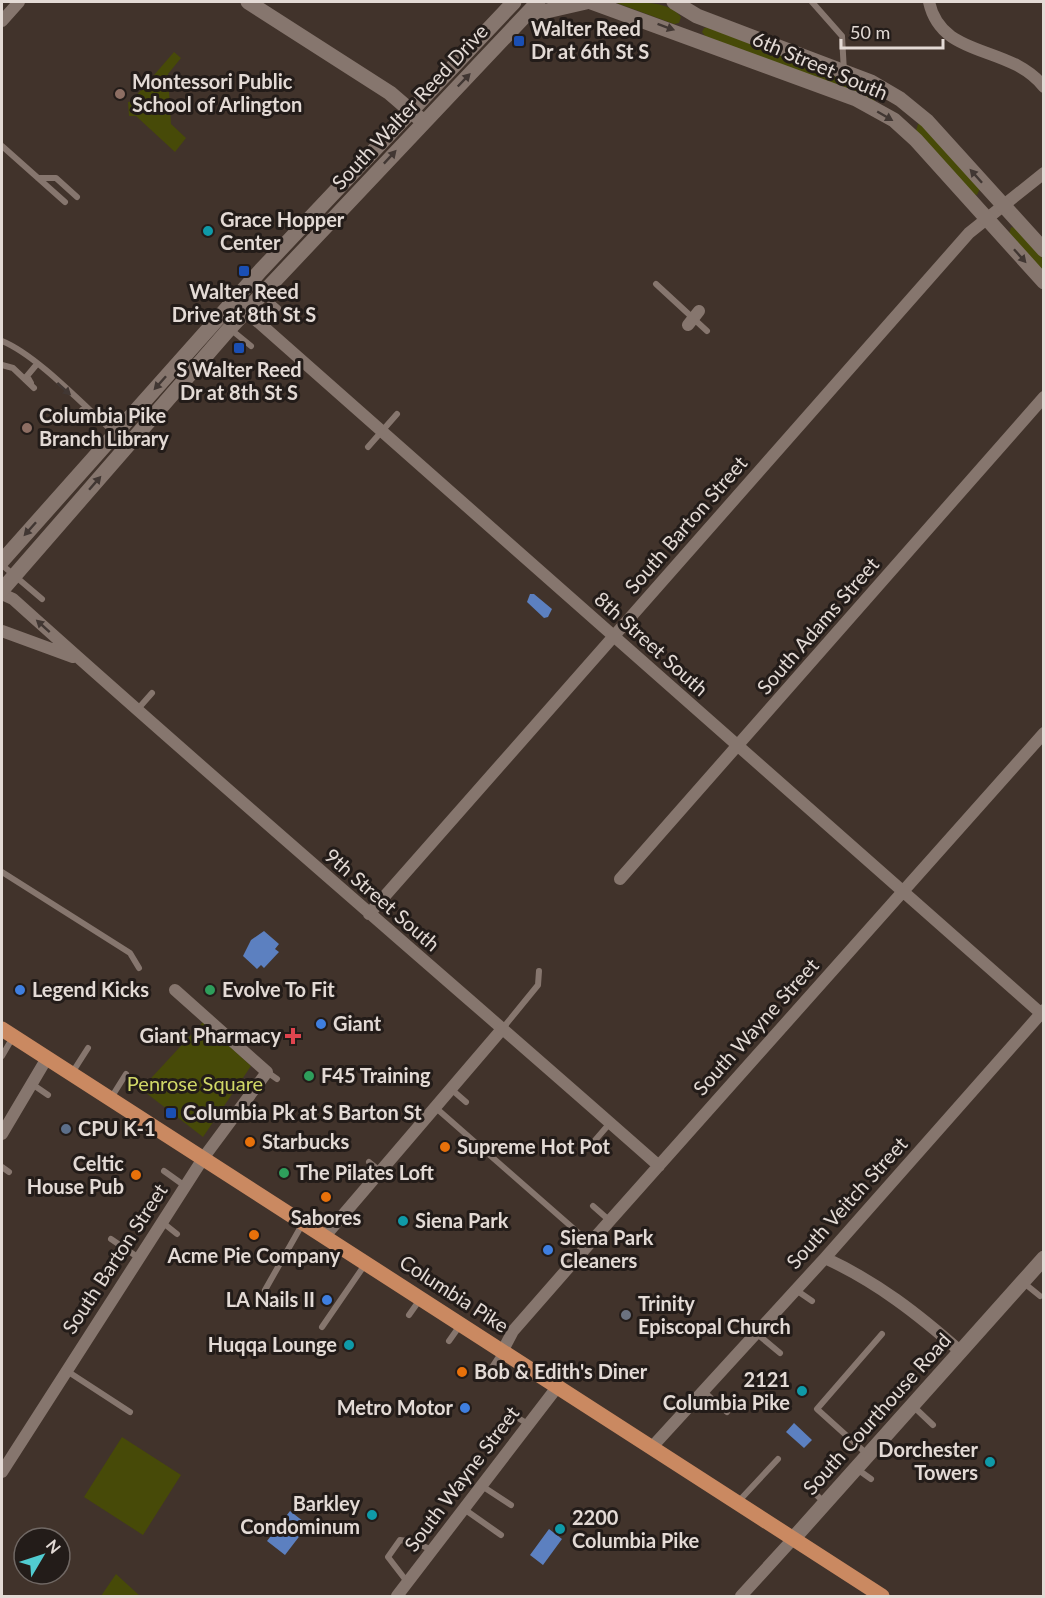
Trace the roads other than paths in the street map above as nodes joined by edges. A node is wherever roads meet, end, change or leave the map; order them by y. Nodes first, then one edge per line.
1 (19, 2) edge
2 (248, 2) edge
3 (514, 2) edge
4 (538, 2) edge
5 (586, 2) edge
6 (591, 2) edge
7 (674, 2) edge
8 (812, 2) edge
9 (929, 2) edge
10 (268, 7) edge
11 (525, 16) junction
12 (697, 16) junction
13 (2, 21) edge
14 (688, 35) junction
15 (844, 72) junction
16 (1044, 87) edge
17 (412, 111) junction
18 (423, 122) junction
19 (2, 146) edge
20 (1044, 173) edge
21 (38, 178) junction
22 (77, 197) dead end
23 (65, 202) dead end
24 (1003, 205) junction
25 (987, 218) junction
26 (1044, 250) edge
27 (1044, 282) edge
28 (249, 283) junction
29 (656, 284) dead end
30 (262, 294) junction
31 (233, 300) junction
32 (278, 308) dead end
33 (246, 311) junction
34 (218, 317) junction
35 (230, 328) junction
36 (707, 331) dead end
37 (2, 341) edge
38 (251, 346) dead end
39 (37, 364) junction
40 (2, 365) edge
41 (1044, 398) edge
42 (85, 407) junction
43 (62, 412) dead end
44 (397, 414) dead end
45 (382, 431) junction
46 (114, 434) junction
47 (128, 445) junction
48 (368, 447) dead end
49 (2, 563) edge
50 (14, 576) junction
51 (2, 592) edge
52 (42, 599) dead end
53 (2, 631) edge
54 (614, 637) junction
55 (82, 661) junction
56 (152, 693) dead end
57 (137, 710) junction
58 (1044, 734) edge
59 (738, 747) junction
60 (2, 872) edge
61 (620, 879) dead end
62 (902, 892) junction
63 (369, 914) junction
64 (139, 968) dead end
65 (539, 971) dead end
66 (175, 990) dead end
67 (1042, 1013) edge
68 (503, 1028) junction
69 (8, 1033) edge
70 (88, 1048) dead end
71 (2, 1056) edge
72 (47, 1058) junction
73 (72, 1073) junction
74 (126, 1074) dead end
75 (32, 1084) junction
76 (451, 1089) junction
77 (48, 1095) dead end
78 (111, 1098) junction
79 (466, 1102) dead end
80 (436, 1108) junction
81 (610, 1123) junction
82 (2, 1132) edge
83 (591, 1145) dead end
84 (204, 1157) junction
85 (369, 1162) dead end
86 (658, 1166) junction
87 (2, 1167) edge
88 (164, 1171) dead end
89 (381, 1171) junction
90 (9, 1172) dead end
91 (185, 1186) junction
92 (593, 1206) dead end
93 (610, 1221) junction
94 (162, 1222) junction
95 (303, 1222) junction
96 (177, 1234) dead end
97 (325, 1236) junction
98 (111, 1239) dead end
99 (590, 1244) junction
100 (139, 1258) junction
101 (825, 1258) junction
102 (1044, 1258) edge
103 (366, 1263) junction
104 (1023, 1282) junction
105 (265, 1290) dead end
106 (796, 1290) junction
107 (1040, 1296) dead end
108 (421, 1297) junction
109 (812, 1301) dead end
110 (409, 1315) dead end
111 (461, 1323) junction
112 (322, 1327) dead end
113 (756, 1332) junction
114 (882, 1334) dead end
115 (449, 1341) dead end
116 (503, 1350) junction
117 (961, 1352) junction
118 (780, 1353) dead end
119 (491, 1369) dead end
120 (66, 1371) junction
121 (558, 1386) junction
122 (703, 1391) junction
123 (912, 1406) junction
124 (130, 1412) dead end
125 (727, 1412) dead end
126 (513, 1415) dead end
127 (528, 1425) junction
128 (933, 1425) dead end
129 (652, 1447) junction
130 (868, 1456) junction
131 (778, 1459) dead end
132 (856, 1469) junction
133 (2, 1472) edge
134 (871, 1479) dead end
135 (482, 1486) junction
136 (808, 1487) dead end
137 (738, 1503) junction
138 (826, 1503) junction
139 (511, 1505) dead end
140 (464, 1509) junction
141 (501, 1535) dead end
142 (793, 1539) junction
143 (433, 1550) junction
144 (408, 1583) junction
145 (397, 1596) edge
146 (741, 1596) edge
147 (882, 1596) edge

1 - 13 street
2 - 10 street
3 - 17 street, South Walter Reed Drive
4 - 11 street, South Walter Reed Drive
5 - 11 street
6 -> 14 street, 6th Street South
7 - 12 street, 6th Street South
8 - 15 lane
9 - 16 street
10 - 17 street
18 -> 11 street, South Walter Reed Drive
12 - 14 street
12 - 15 street, 6th Street South
14 -> 25 street, 6th Street South
24 -> 15 street, 6th Street South
17 - 18 street
17 - 28 street, South Walter Reed Drive
30 -> 18 street, South Walter Reed Drive
19 - 21 lane
20 - 24 street, South Barton Street
21 - 22 lane
21 - 23 lane
24 - 25 street, South Barton Street
24 - 26 street, 6th Street South
25 -> 27 street, 6th Street South
25 - 54 street, South Barton Street
28 - 30 lane
28 - 31 street, South Walter Reed Drive
29 - 36 lane
30 - 32 lane
30 - 33 street, South Walter Reed Drive
31 - 33 street, 8th Street South
31 - 34 street, South Walter Reed Drive
33 - 35 street, South Walter Reed Drive
33 - 45 street, 8th Street South
34 - 35 lane
34 -> 46 street, South Walter Reed Drive
35 - 38 lane
35 - 47 street, South Walter Reed Drive
37 - 39 lane
39 - 40 lane
39 -> 42 lane
41 - 59 street, South Adams Street
42 - 43 lane
42 - 46 lane
44 - 45 lane
45 - 48 lane
45 - 54 street, 8th Street South
46 - 47 lane
46 -> 49 street, South Walter Reed Drive
50 -> 47 street, South Walter Reed Drive
49 - 50 lane
50 - 51 street, South Walter Reed Drive
50 - 52 lane
55 -> 51 street, 9th Street South
53 - 55 street, 9th Street South
54 - 59 street, 8th Street South
54 - 63 street, South Barton Street
55 - 57 street, 9th Street South
56 - 57 lane
57 - 63 street, 9th Street South
58 - 62 street, South Wayne Street
59 - 61 street, South Adams Street
59 - 62 street, 8th Street South
60 - 64 lane
62 - 67 street, 8th Street South
62 - 86 street, South Wayne Street
63 - 68 street, 9th Street South
65 - 68 lane
66 - 84 street, South Barton Street
67 - 101 street, South Veitch Street
68 - 76 street
68 - 81 street, 9th Street South
69 - 71 lane
69 - 72 main road, Columbia Pike
70 - 73 lane
72 - 73 main road, Columbia Pike
72 - 75 street
73 - 78 main road, Columbia Pike
74 - 78 lane
75 - 77 lane
75 - 82 street
76 - 79 lane
76 - 80 street
78 - 84 main road, Columbia Pike
80 - 89 street
80 - 99 lane
81 - 83 lane
81 - 86 street, 9th Street South
84 - 91 street, South Barton Street
84 - 95 main road, Columbia Pike
85 - 89 lane
86 - 93 street, South Wayne Street
87 - 90 lane
88 - 91 lane
89 - 97 street
91 - 94 street, South Barton Street
92 - 93 lane
93 - 99 street, South Wayne Street
94 - 96 lane
94 - 100 street, South Barton Street
95 - 97 main road, Columbia Pike
95 - 105 lane
97 - 103 main road, Columbia Pike
98 - 100 lane
99 - 116 street, South Wayne Street
100 - 120 street, South Barton Street
101 - 106 street, South Veitch Street
101 - 117 street
102 - 104 street, South Courthouse Road
103 - 108 main road, Columbia Pike
103 - 112 lane
104 - 107 lane
104 - 117 street, South Courthouse Road
106 - 109 lane
106 - 113 street, South Veitch Street
108 - 110 lane
108 - 111 main road, Columbia Pike
111 - 115 lane
111 - 116 main road, Columbia Pike
113 - 118 lane
113 - 122 street, South Veitch Street
114 - 130 lane
116 - 119 lane
116 - 121 main road, Columbia Pike
117 - 123 street, South Courthouse Road
120 - 124 lane
120 - 133 street, South Barton Street
121 - 127 street, South Wayne Street
121 - 129 main road, Columbia Pike
122 - 125 lane
122 - 129 street, South Veitch Street
123 - 128 lane
123 - 130 street, South Courthouse Road
126 - 127 lane
127 - 135 street, South Wayne Street
129 - 137 main road, Columbia Pike
130 - 132 street, South Courthouse Road
131 - 137 lane
132 - 134 lane
132 - 138 street, South Courthouse Road
135 - 139 lane
135 - 140 street, South Wayne Street
136 - 138 lane
137 - 142 main road, Columbia Pike
138 - 142 street, South Courthouse Road
140 - 141 lane
140 - 143 street, South Wayne Street
142 - 146 street, South Courthouse Road
142 - 147 main road, Columbia Pike
143 - 144 street, South Wayne Street
143 - 144 lane
144 - 145 street, South Wayne Street

